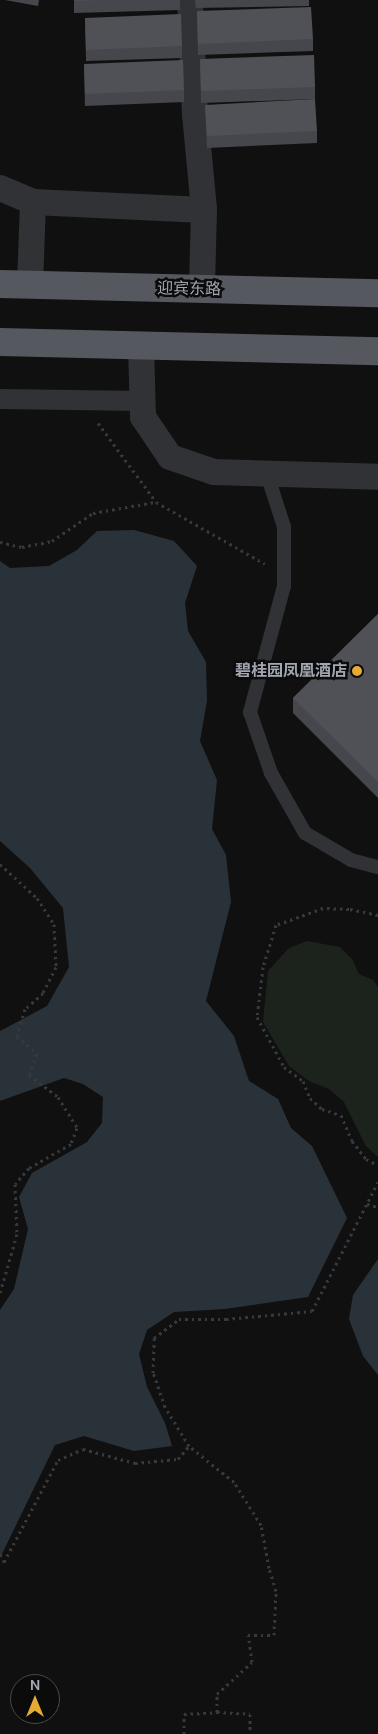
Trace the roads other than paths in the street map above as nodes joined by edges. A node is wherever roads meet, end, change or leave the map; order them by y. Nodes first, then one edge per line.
1 (190, 0) edge
2 (0, 188) edge
3 (33, 202) junction
4 (204, 210) junction
5 (0, 284) edge
6 (30, 285) junction
7 (202, 290) junction
8 (378, 293) edge
9 (0, 342) edge
10 (141, 346) junction
11 (378, 351) edge
12 (0, 399) edge
13 (143, 401) junction
14 (267, 474) junction
15 (378, 477) edge
16 (378, 867) edge

1 - 4 street
2 - 3 street
3 - 4 street
3 - 6 street
4 - 7 street
5 - 6 highway, 迎宾东路
6 - 7 highway, 迎宾东路
7 - 8 highway, 迎宾东路
9 - 10 highway
10 - 11 highway
10 - 13 street
12 - 13 street
13 - 14 street
14 - 15 street
14 - 16 lane

